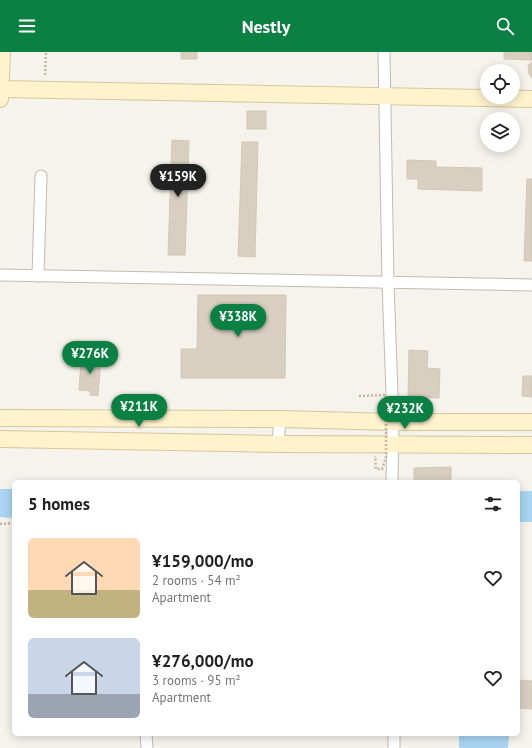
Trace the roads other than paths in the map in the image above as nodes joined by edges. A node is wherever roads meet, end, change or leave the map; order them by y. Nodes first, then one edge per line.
1 (2, 52) edge
2 (384, 52) edge
3 (0, 93) edge
4 (385, 96) junction
5 (532, 99) edge
6 (41, 176) dead end
7 (0, 275) edge
8 (38, 276) junction
9 (388, 282) junction
10 (532, 285) edge
11 (0, 418) edge
12 (280, 419) junction
13 (393, 422) junction
14 (532, 422) edge
15 (0, 439) edge
16 (278, 444) junction
17 (393, 444) junction
18 (532, 446) edge
19 (392, 480) edge
20 (146, 736) edge
21 (394, 736) edge
22 (147, 748) edge
23 (394, 748) edge

1 - 3 street
2 - 4 street
3 - 4 street
4 - 5 street
4 - 9 street
6 - 8 street
7 - 8 street
8 - 9 street
9 - 10 street
9 - 13 street
11 - 12 street
12 - 13 street
12 - 16 street
13 - 14 street
13 - 17 street
15 - 16 street
16 - 17 street
17 - 18 street
17 - 19 street
20 - 22 street
21 - 23 street

